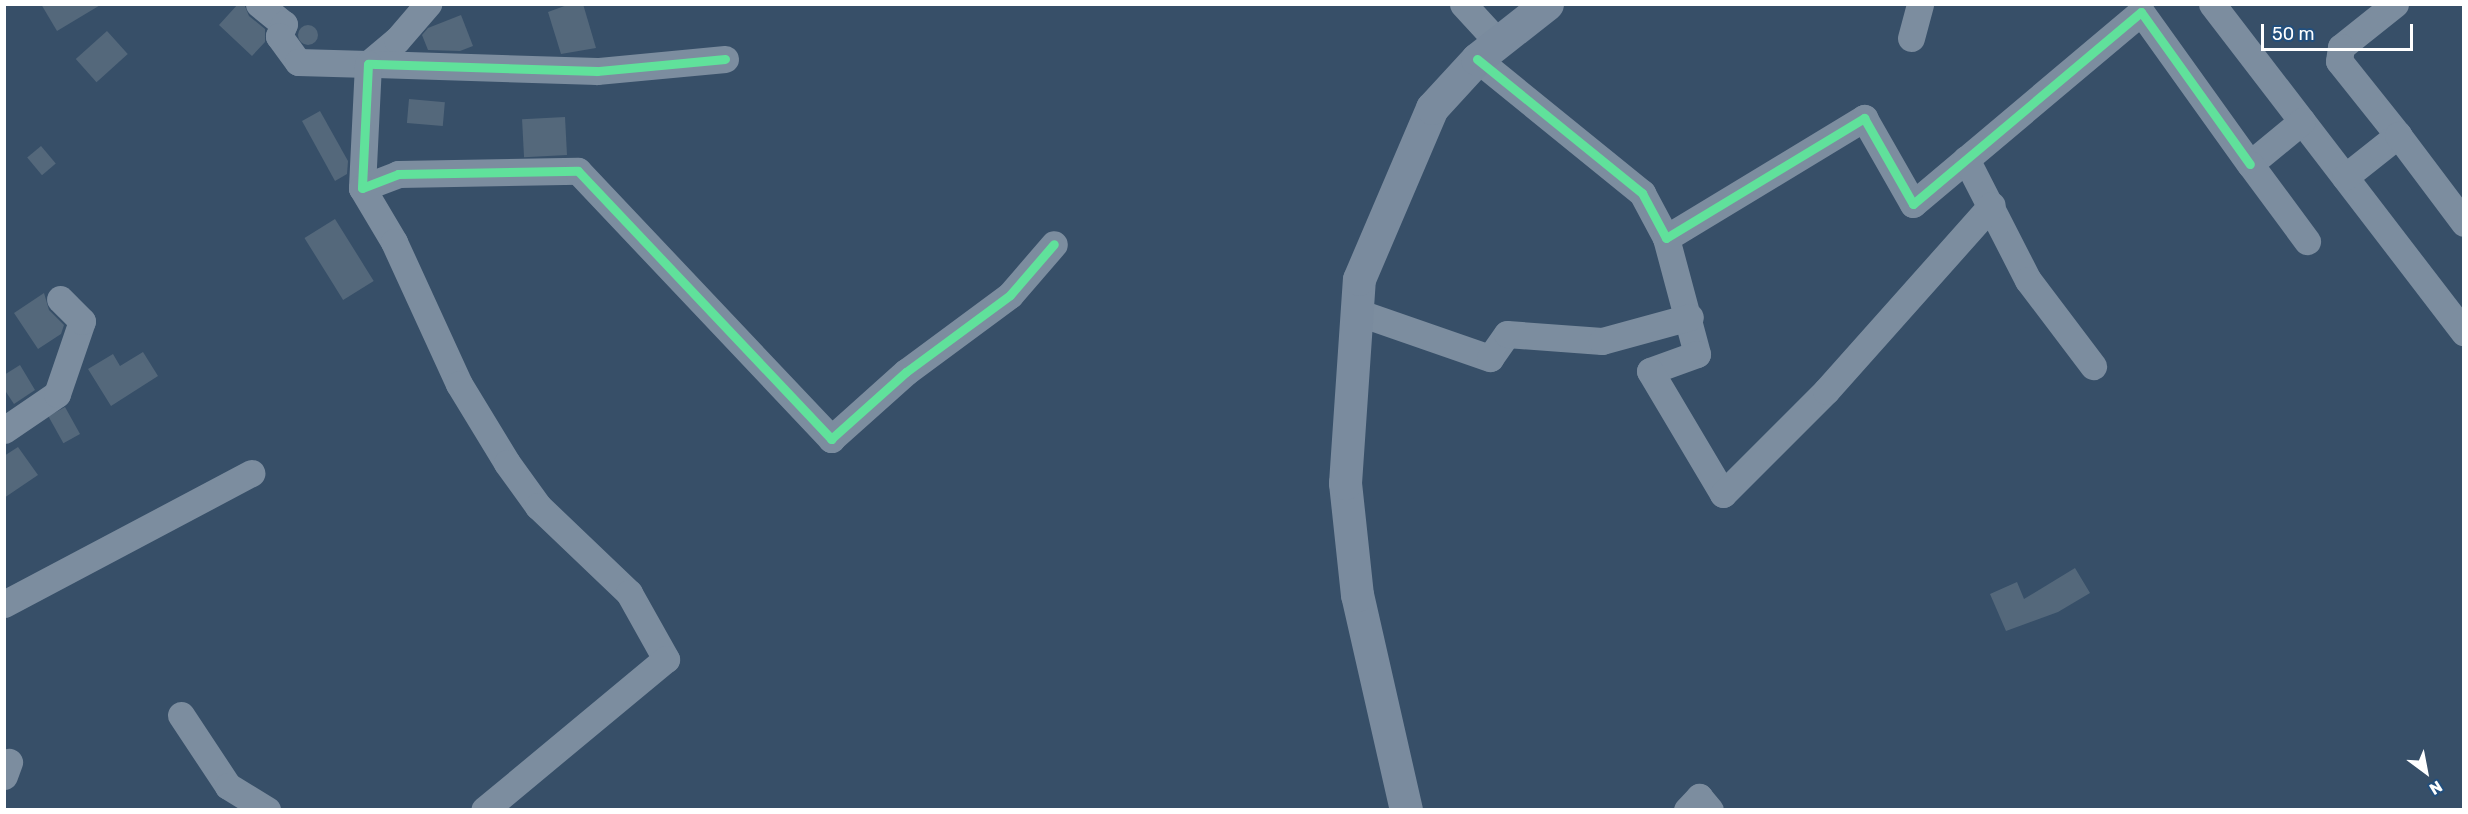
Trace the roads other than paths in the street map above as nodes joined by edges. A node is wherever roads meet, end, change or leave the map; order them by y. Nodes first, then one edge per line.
1 (259, 4) edge
2 (428, 4) edge
3 (1463, 4) edge
4 (1546, 4) edge
5 (1920, 4) edge
6 (2212, 4) edge
7 (2395, 4) edge
8 (2366, 13) edge
9 (1911, 38) dead end
10 (1488, 51) junction
11 (725, 59) dead end
12 (368, 64) junction
13 (2302, 121) junction
14 (2398, 135) junction
15 (1966, 159) junction
16 (2250, 164) junction
17 (2345, 177) junction
18 (362, 188) junction
19 (1992, 206) junction
20 (2463, 224) edge
21 (1666, 238) junction
22 (2307, 241) dead end
23 (1054, 244) dead end
24 (60, 299) dead end
25 (1357, 312) junction
26 (1689, 317) junction
27 (2463, 328) edge
28 (2093, 366) dead end
29 (4, 430) edge
30 (251, 473) dead end
31 (4, 604) edge
32 (181, 715) dead end
33 (267, 810) edge
34 (484, 810) edge
35 (1406, 810) edge
36 (1687, 810) edge
37 (1710, 810) edge

1 - 12 street
2 - 12 street
3 - 10 street
4 - 10 main road
5 - 9 street
6 - 13 street
7 - 8 street
8 - 14 street
10 - 21 street
10 - 25 main road
11 - 12 street
12 - 18 street
13 - 16 street
13 - 17 street
14 - 17 street
14 - 20 street
15 - 16 street
15 - 19 street
15 - 21 street
16 - 22 street
17 - 27 street
18 - 23 street
18 - 34 street
19 - 26 street
19 - 28 street
21 - 26 street
24 - 29 street
25 - 26 street
25 - 35 main road
30 - 31 street
32 - 33 street
36 - 37 street

